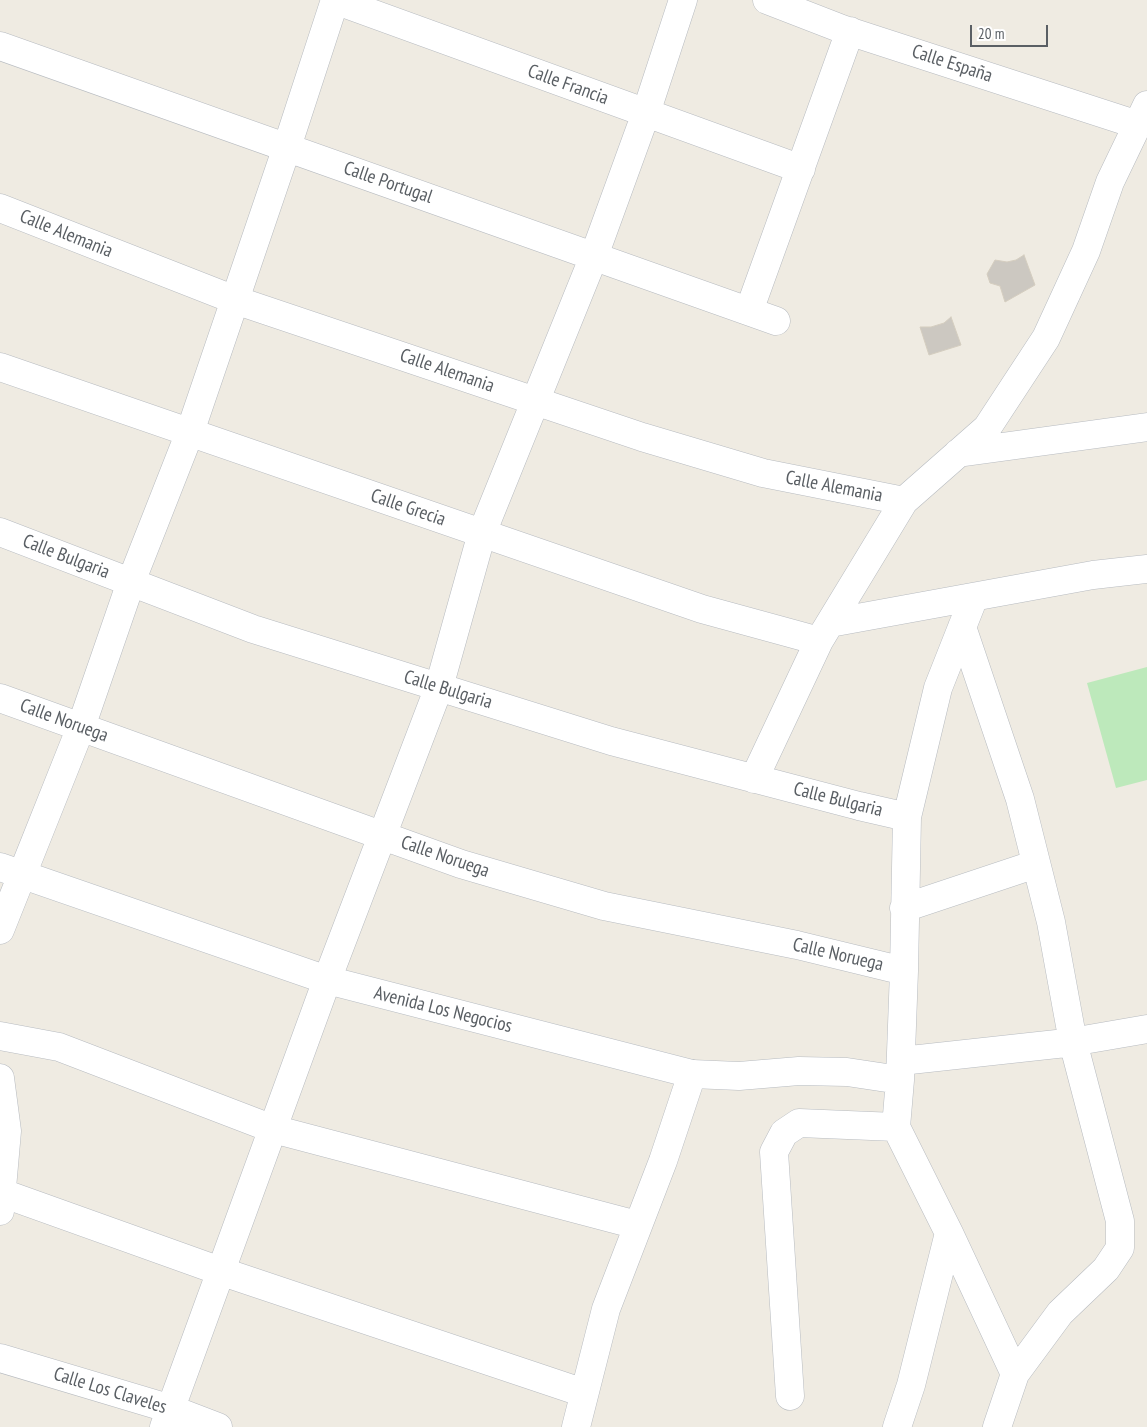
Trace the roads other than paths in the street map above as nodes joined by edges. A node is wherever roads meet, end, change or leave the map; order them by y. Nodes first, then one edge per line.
1 (335, 0) edge
2 (683, 0) edge
3 (767, 0) edge
4 (850, 31) junction
5 (0, 46) edge
6 (646, 113) junction
7 (1142, 115) edge
8 (287, 148) junction
9 (801, 169) junction
10 (0, 208) edge
11 (594, 256) junction
12 (235, 300) junction
13 (750, 311) junction
14 (776, 320) dead end
15 (0, 367) edge
16 (536, 401) junction
17 (1147, 427) edge
18 (190, 432) junction
19 (958, 453) junction
20 (904, 501) junction
21 (0, 532) edge
22 (482, 533) junction
23 (1147, 569) edge
24 (131, 582) junction
25 (974, 597) junction
26 (962, 627) junction
27 (824, 632) junction
28 (439, 687) junction
29 (0, 698) edge
30 (82, 727) junction
31 (754, 779) junction
32 (907, 816) junction
33 (383, 836) junction
34 (1036, 864) junction
35 (11, 871) edge
36 (904, 908) junction
37 (0, 930) edge
38 (904, 971) junction
39 (327, 980) junction
40 (1147, 1029) edge
41 (0, 1036) edge
42 (1073, 1042) junction
43 (900, 1071) junction
44 (692, 1074) junction
45 (0, 1078) edge
46 (896, 1127) junction
47 (273, 1128) junction
48 (1, 1202) edge
49 (637, 1225) junction
50 (949, 1233) junction
51 (220, 1272) junction
52 (0, 1358) edge
53 (1015, 1374) junction
54 (584, 1393) junction
55 (790, 1396) dead end
56 (167, 1418) edge
57 (218, 1427) edge
58 (576, 1427) edge
59 (898, 1427) edge
60 (997, 1427) edge

1 - 6 street, Calle Francia
1 - 8 street
2 - 6 street
3 - 4 street, Calle España
4 - 7 street, Calle España
4 - 9 street
5 - 8 street, Calle Portugal
6 - 9 street, Calle Francia
6 - 11 street
7 - 19 street
8 - 11 street, Calle Portugal
8 - 12 street
9 - 13 street
10 - 12 street, Calle Alemania
11 - 13 street, Calle Portugal
11 - 16 street
12 - 16 street, Calle Alemania
12 - 18 street
13 - 14 street, Calle Portugal
15 - 18 street, Calle Grecia
16 - 20 street, Calle Alemania
16 - 22 street
17 - 19 street
18 - 22 street, Calle Grecia
18 - 24 street
19 - 20 street
20 - 27 street
21 - 24 street, Calle Bulgaria
22 - 27 street, Calle Grecia
22 - 28 street
23 - 25 street
24 - 28 street, Calle Bulgaria
24 - 30 street
25 - 26 street
25 - 27 street
26 - 32 street
26 - 34 street
27 - 31 street
28 - 31 street, Calle Bulgaria
28 - 33 street
29 - 30 street, Calle Noruega
30 - 33 street, Calle Noruega
30 - 35 street
31 - 32 street, Calle Bulgaria
32 - 36 street
33 - 38 street, Calle Noruega
33 - 39 street
34 - 36 street
34 - 42 street
35 - 37 street
35 - 39 street, Avenida Los Negocios
36 - 38 street
38 - 43 street
39 - 44 street, Avenida Los Negocios
39 - 47 street
40 - 42 street, Avenida Los Negocios
41 - 47 street
42 - 43 street, Avenida Los Negocios
42 - 53 street
43 - 44 street, Avenida Los Negocios
43 - 46 street
44 - 49 street
45 - 48 street
46 - 50 street
46 - 55 street
47 - 49 street
47 - 51 street
48 - 51 street
49 - 54 street
50 - 53 street
50 - 59 street
51 - 54 street
51 - 56 street
52 - 56 street, Calle Los Claveles
53 - 60 street
54 - 58 street
56 - 57 street, Calle Los Claveles

